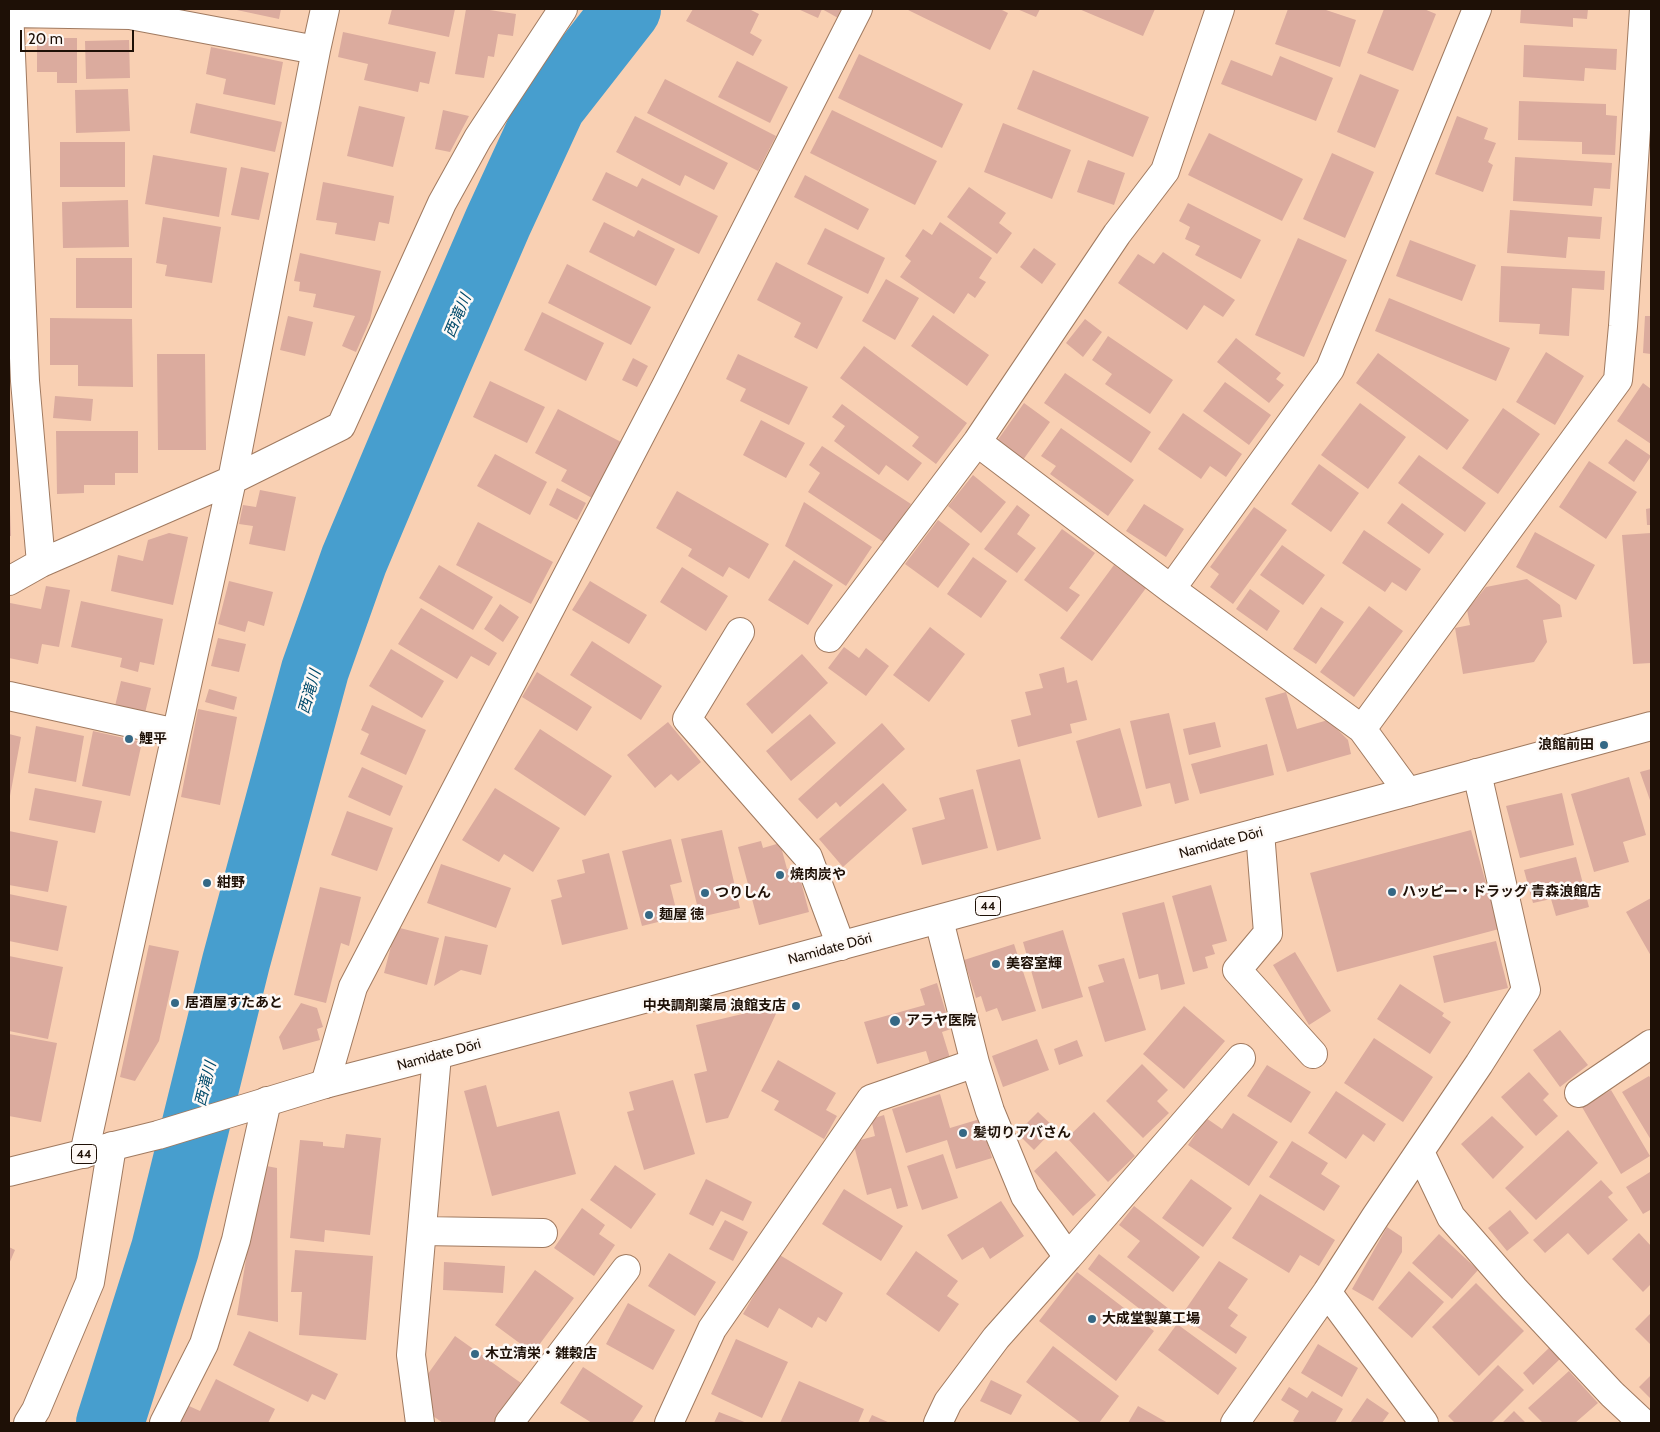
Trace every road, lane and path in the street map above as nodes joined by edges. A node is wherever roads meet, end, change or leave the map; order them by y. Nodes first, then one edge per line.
1 (325, 9) edge
2 (563, 9) edge
3 (858, 9) edge
4 (1220, 9) edge
5 (1477, 9) edge
6 (1644, 9) edge
7 (9, 11) edge
8 (549, 21) edge
9 (316, 50) junction
10 (977, 442) junction
11 (232, 480) junction
12 (41, 563) junction
13 (9, 581) edge
14 (1171, 589) junction
15 (740, 632) dead end
16 (829, 638) dead end
17 (9, 696) edge
18 (1651, 726) edge
19 (1362, 728) junction
20 (176, 733) junction
21 (1477, 773) junction
22 (1408, 792) junction
23 (1260, 832) junction
24 (939, 920) junction
25 (841, 946) junction
26 (1651, 1044) edge
27 (1313, 1054) dead end
28 (437, 1056) junction
29 (1242, 1058) dead end
30 (975, 1063) junction
31 (325, 1084) junction
32 (1580, 1093) dead end
33 (256, 1104) junction
34 (112, 1146) junction
35 (1420, 1152) junction
36 (84, 1154) junction
37 (9, 1172) edge
38 (422, 1231) junction
39 (543, 1233) dead end
40 (1068, 1257) junction
41 (626, 1269) dead end
42 (1327, 1292) junction
43 (28, 1423) edge
44 (164, 1423) edge
45 (420, 1423) edge
46 (509, 1423) edge
47 (669, 1423) edge
48 (938, 1423) edge
49 (1235, 1423) edge
50 (1424, 1423) edge
51 (1643, 1423) edge

1 - 9 street
2 - 8 street
3 - 31 street
4 - 10 street
5 - 14 street
6 - 19 street
7 - 9 street
7 - 12 street
8 - 11 street
9 - 11 street
10 - 14 street
10 - 16 street
11 - 12 street
11 - 20 street
12 - 13 street
14 - 19 street
15 - 25 street
17 - 20 street
18 - 21 street, Namidate Dōri / 44
19 - 22 street
20 - 36 street
21 - 22 street, Namidate Dōri / 44
21 - 35 street
22 - 23 street, Namidate Dōri / 44
23 - 24 street, Namidate Dōri / 44
23 - 27 street
24 - 25 street, Namidate Dōri / 44
24 - 30 street
25 - 28 street, Namidate Dōri / 44
26 - 32 street
28 - 31 street, Namidate Dōri / 44
28 - 38 street
29 - 40 street
30 - 40 street
30 - 47 street
31 - 33 street, Namidate Dōri / 44
33 - 34 street, Namidate Dōri / 44
33 - 44 street
34 - 36 street, Namidate Dōri / 44
34 - 43 street
35 - 42 street
35 - 51 street
36 - 37 street, Namidate Dōri / 44
38 - 39 street
38 - 45 street
40 - 48 street
41 - 46 street
42 - 49 street
42 - 50 street

